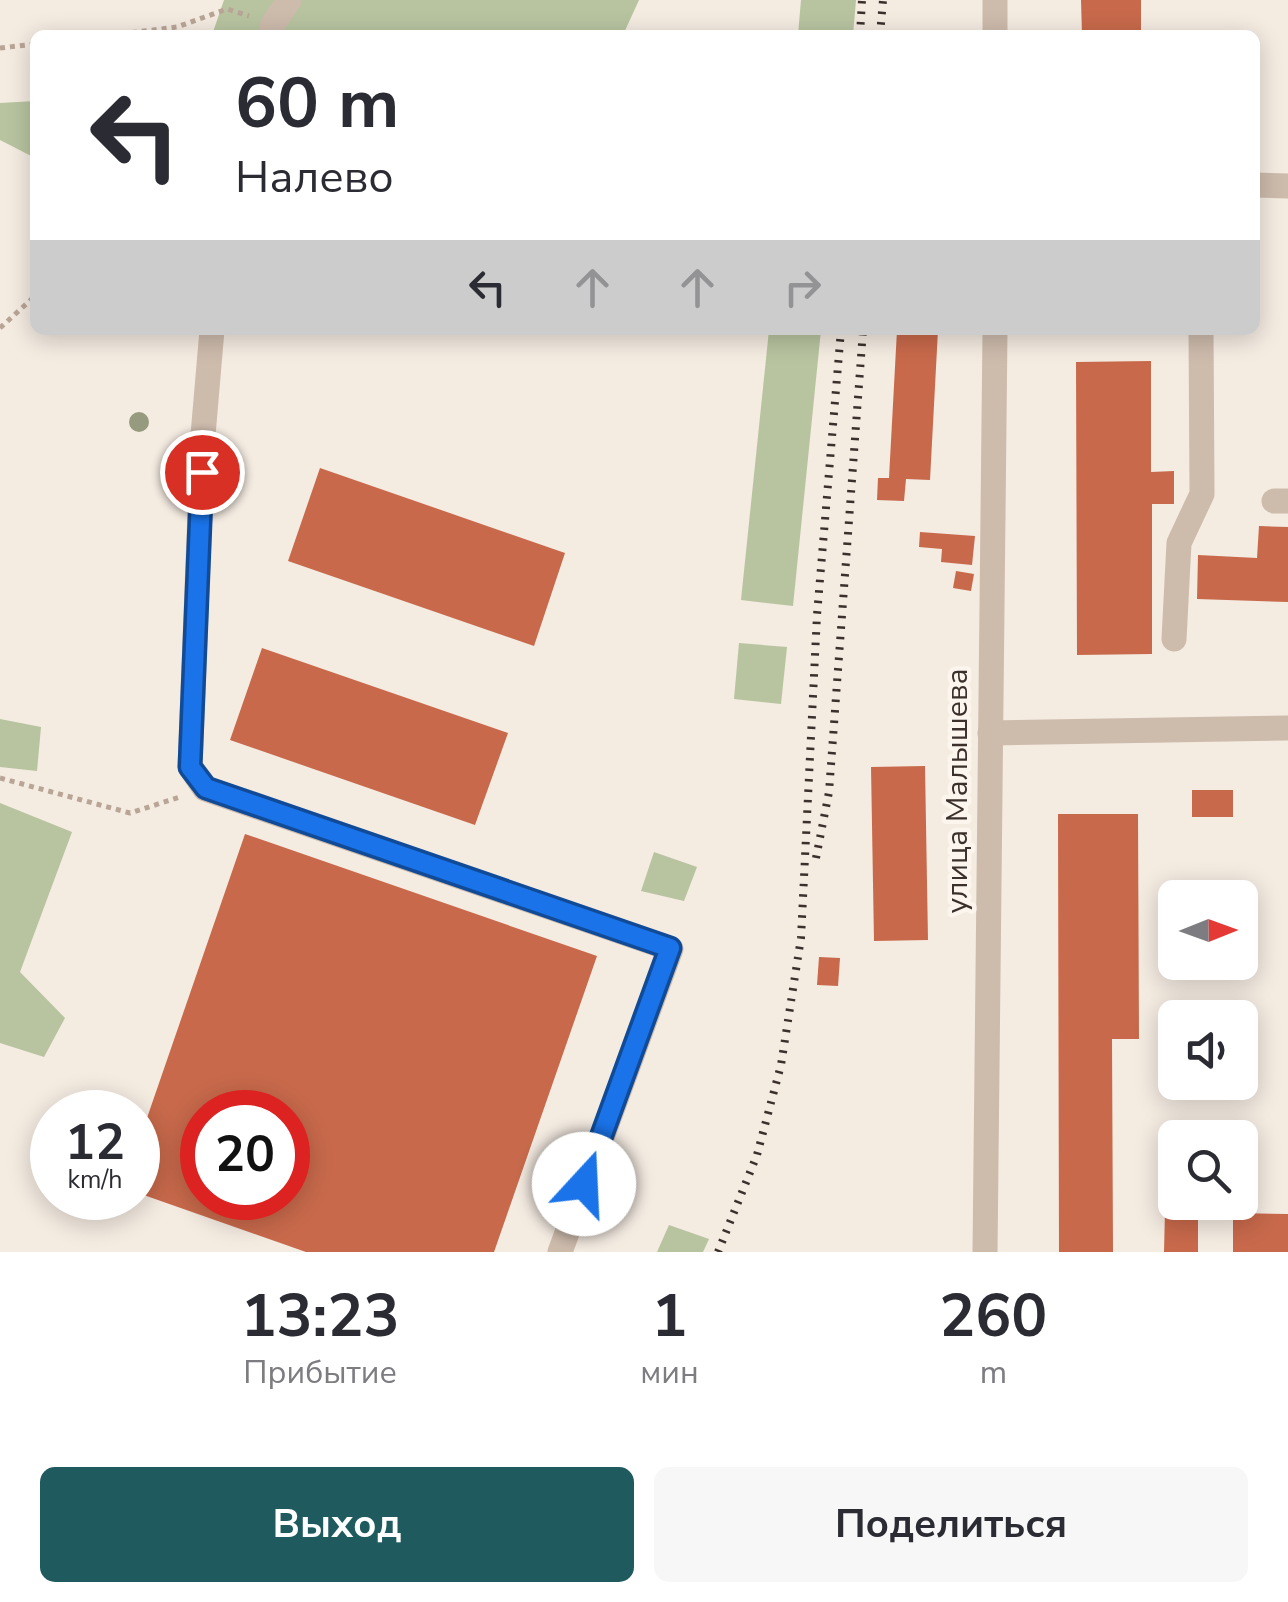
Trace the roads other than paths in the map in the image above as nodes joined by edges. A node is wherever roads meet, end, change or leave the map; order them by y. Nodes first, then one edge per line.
1 (289, 0) edge
2 (995, 0) edge
3 (271, 30) edge
4 (996, 30) edge
5 (1260, 185) edge
6 (1288, 186) edge
7 (212, 335) edge
8 (995, 335) edge
9 (1200, 335) edge
10 (1174, 639) dead end
11 (1288, 728) edge
12 (990, 733) junction
13 (560, 1252) edge
14 (985, 1252) edge

1 - 3 street
2 - 4 street
5 - 6 street
7 - 13 street
8 - 12 street, улица Малышева
9 - 10 street
11 - 12 street
12 - 14 street, улица Малышева

